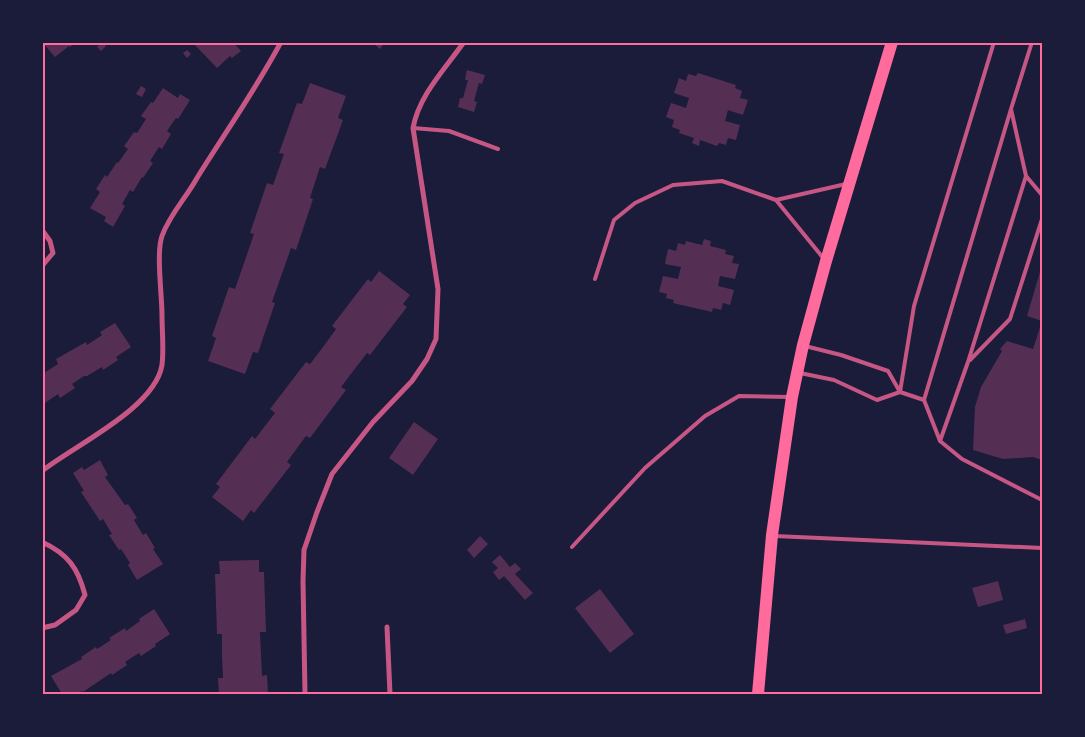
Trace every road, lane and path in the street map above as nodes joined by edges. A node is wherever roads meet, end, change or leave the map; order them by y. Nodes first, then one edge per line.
1 (281, 42) edge
2 (464, 42) edge
3 (892, 42) edge
4 (994, 42) edge
5 (1032, 42) edge
6 (1011, 109) junction
7 (413, 128) junction
8 (498, 149) dead end
9 (1026, 176) junction
10 (849, 183) junction
11 (1042, 195) edge
12 (776, 200) junction
13 (1042, 219) edge
14 (42, 230) edge
15 (826, 261) junction
16 (42, 266) edge
17 (595, 279) dead end
18 (803, 345) junction
19 (968, 362) junction
20 (797, 373) junction
21 (900, 392) junction
22 (792, 397) junction
23 (924, 400) junction
24 (940, 441) junction
25 (42, 471) edge
26 (1042, 500) edge
27 (772, 535) junction
28 (42, 542) edge
29 (572, 548) dead end
30 (1042, 548) edge
31 (387, 627) dead end
32 (42, 628) edge
33 (305, 694) edge
34 (390, 694) edge
35 (758, 694) edge

1 - 25 street
2 - 7 street
3 - 10 main road
4 - 21 lane
5 - 6 lane
6 - 9 lane
6 - 23 lane
7 - 8 lane
7 - 33 street
9 - 11 lane
9 - 19 lane
10 - 12 lane
10 - 15 main road
12 - 15 lane
12 - 17 lane
13 - 19 lane
14 - 16 street
15 - 18 main road
18 - 20 main road
18 - 21 lane
19 - 24 lane
20 - 21 lane
20 - 22 main road
21 - 23 lane
22 - 27 main road
22 - 29 lane
23 - 24 lane
24 - 26 lane
27 - 30 lane
27 - 35 main road
28 - 32 street
31 - 34 street

